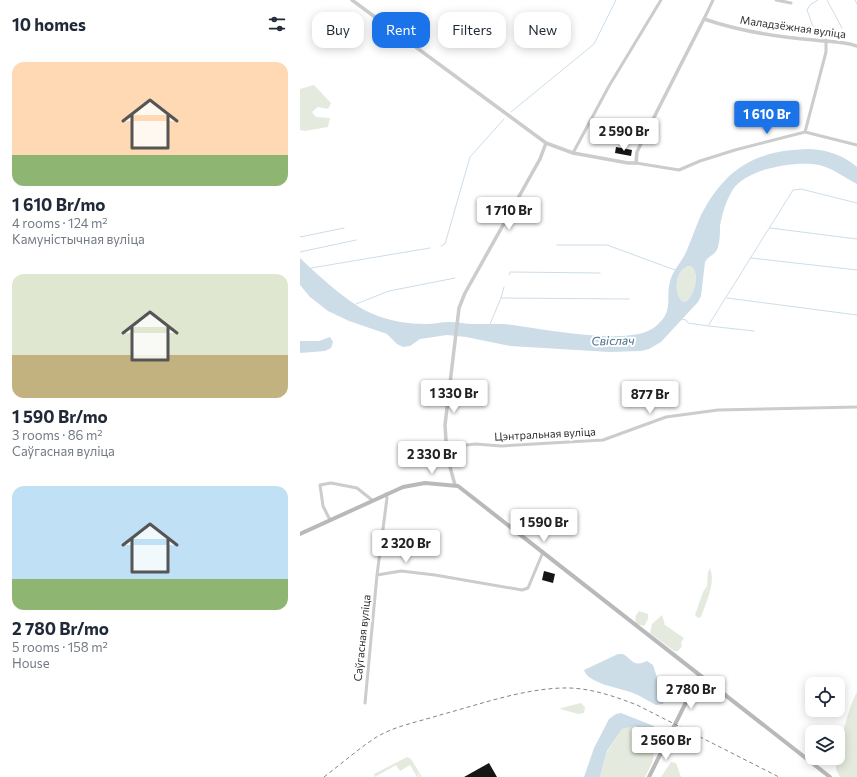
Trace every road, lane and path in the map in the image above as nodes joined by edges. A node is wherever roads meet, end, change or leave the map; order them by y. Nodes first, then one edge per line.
1 (352, 0) edge
2 (661, 0) edge
3 (713, 0) edge
4 (776, 0) edge
5 (791, 3) dead end
6 (704, 19) junction
7 (826, 40) junction
8 (857, 46) edge
9 (805, 132) junction
10 (546, 143) junction
11 (857, 145) edge
12 (573, 153) junction
13 (636, 163) junction
14 (857, 407) edge
15 (446, 447) junction
16 (454, 485) junction
17 (386, 494) junction
18 (372, 500) junction
19 (330, 520) junction
20 (300, 534) edge
21 (543, 552) junction
22 (377, 575) junction
23 (699, 676) junction
24 (365, 702) dead end
25 (649, 777) edge
26 (830, 777) edge

1 - 10 street
2 - 12 street
3 - 6 street
4 - 5 street
6 - 7 street, Маладзёжная вуліца
6 - 13 street
7 - 8 street, Маладзёжная вуліца
7 - 9 street
9 - 11 street
9 - 13 street
10 - 12 street
10 - 15 street
12 - 13 street
14 - 15 street, Цэнтральная вуліца
15 - 16 street
16 - 17 main road
16 - 21 main road
17 - 18 main road
17 - 22 street, Саўгасная вуліца
18 - 19 main road
18 - 19 street
19 - 20 main road
21 - 22 street
21 - 23 main road
22 - 24 street, Саўгасная вуліца
23 - 25 main road
23 - 26 main road

